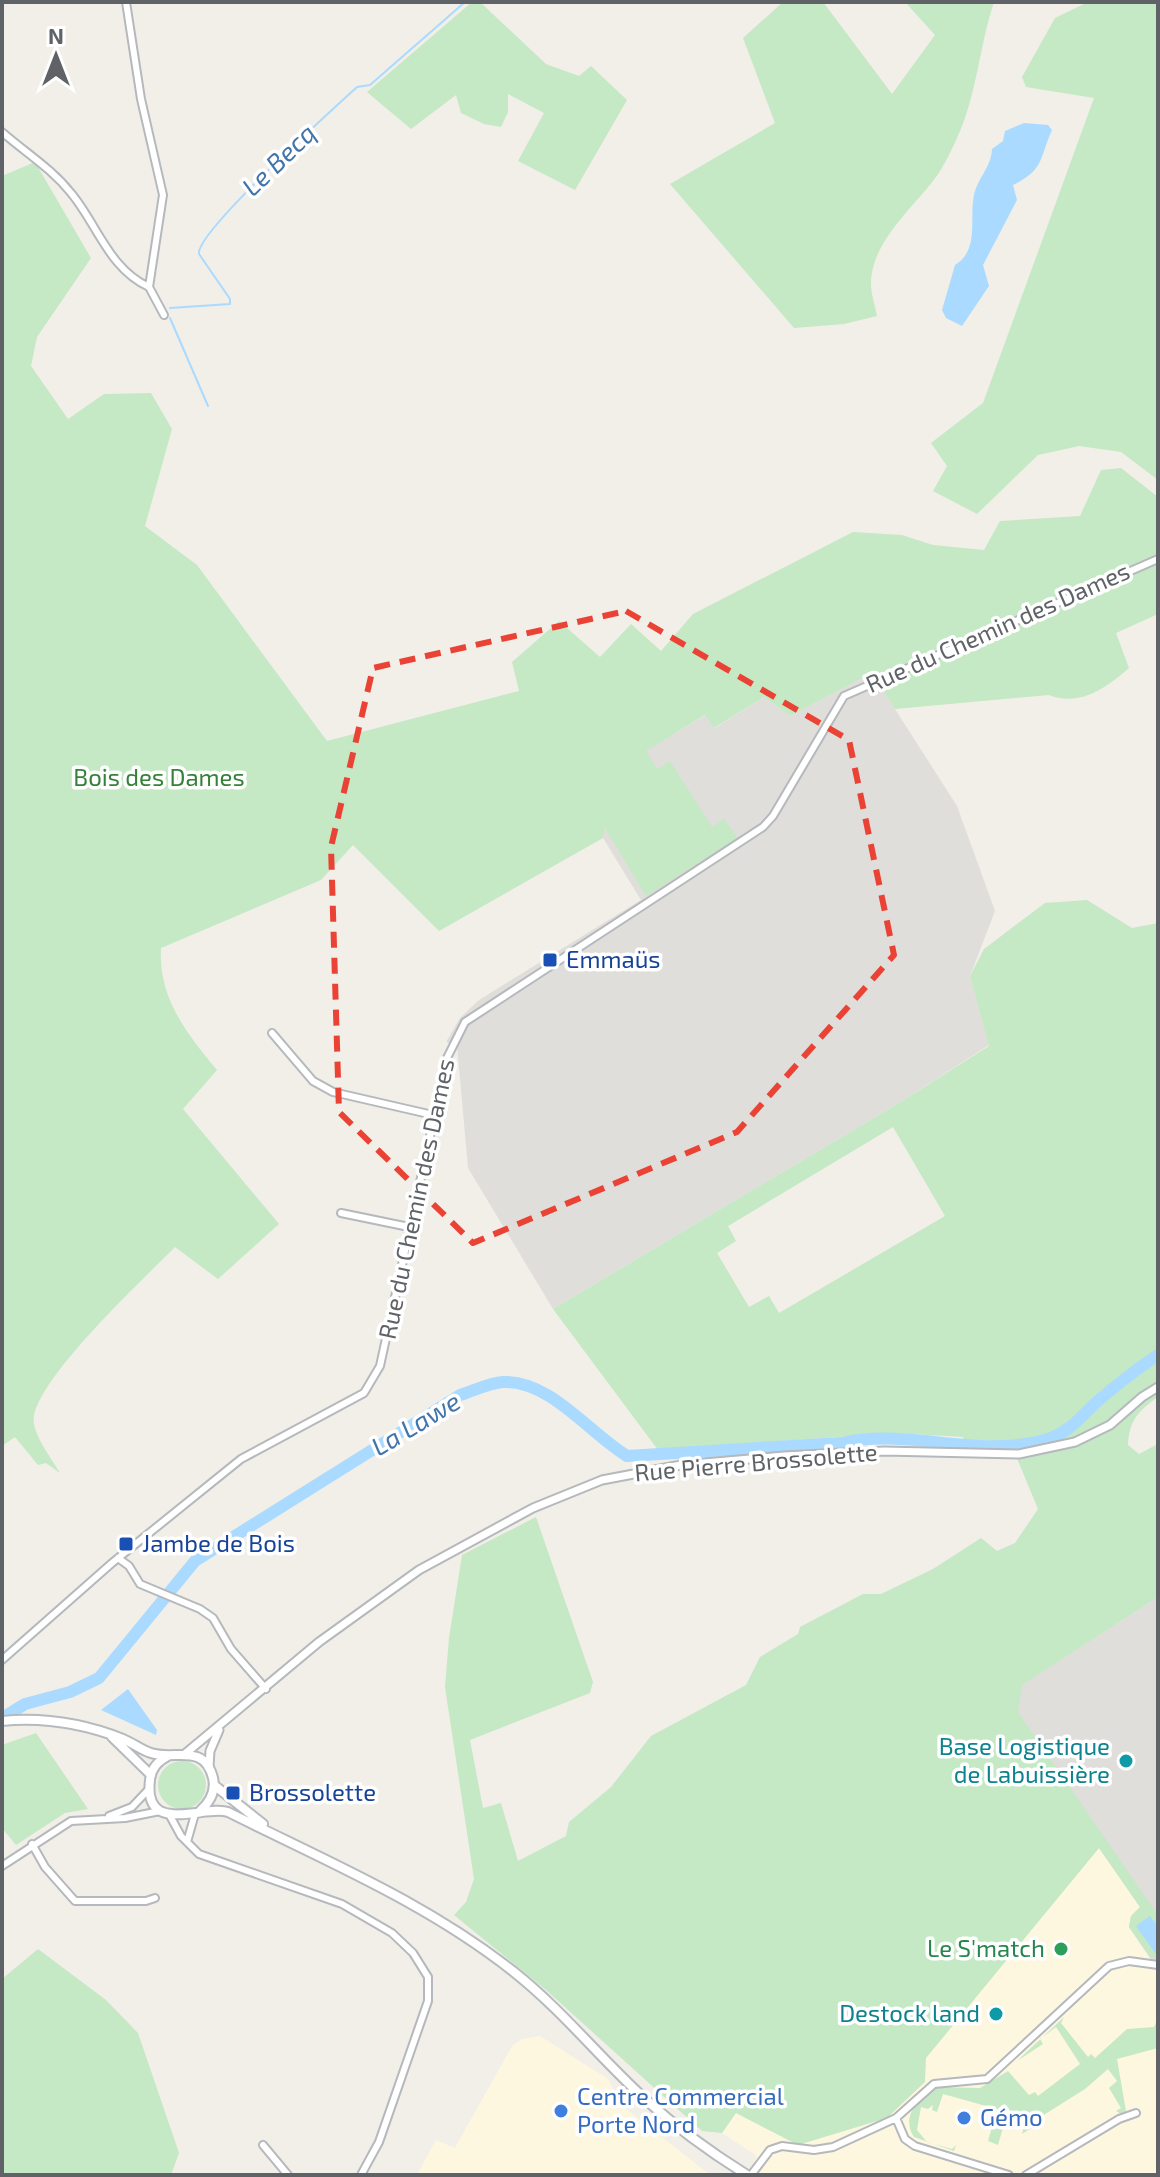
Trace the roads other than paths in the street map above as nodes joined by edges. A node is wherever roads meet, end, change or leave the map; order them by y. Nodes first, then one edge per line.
1 (126, 2) edge
2 (2, 132) edge
3 (149, 287) junction
4 (164, 315) dead end
5 (1158, 559) edge
6 (272, 1033) dead end
7 (433, 1115) junction
8 (341, 1213) dead end
9 (409, 1227) junction
10 (1158, 1387) edge
11 (118, 1558) junction
12 (2, 1660) edge
13 (266, 1689) junction
14 (2, 1721) edge
15 (220, 1728) junction
16 (112, 1737) junction
17 (186, 1753) junction
18 (168, 1756) junction
19 (209, 1768) junction
20 (151, 1775) junction
21 (214, 1785) junction
22 (150, 1788) junction
23 (166, 1812) junction
24 (198, 1812) junction
25 (105, 1817) junction
26 (270, 1829) junction
27 (187, 1842) junction
28 (32, 1844) junction
29 (2, 1866) edge
30 (155, 1898) dead end
31 (1158, 1965) edge
32 (1136, 2113) dead end
33 (896, 2118) junction
34 (263, 2145) dead end
35 (288, 2175) edge
36 (361, 2175) edge
37 (749, 2175) edge
38 (1009, 2175) edge
39 (1026, 2175) edge

1 - 3 street
2 - 3 street
3 - 4 street
5 - 7 street, Rue du Chemin des Dames
6 - 7 street
7 - 9 street, Rue du Chemin des Dames
8 - 9 street
9 - 11 street, Rue du Chemin des Dames
10 - 13 street, Rue Pierre Brossolette
11 - 12 street, Rue du Chemin des Dames
11 - 13 street
13 - 15 street, Rue Pierre Brossolette
14 - 16 main road
15 - 17 street, Rue Pierre Brossolette
15 - 19 street
16 - 18 main road
16 - 20 main road
17 - 18 main road
17 - 19 main road
18 - 20 main road
19 - 21 main road
20 - 22 main road
21 - 24 main road
21 - 26 main road
22 - 23 main road
22 - 25 street
23 - 24 main road
23 - 25 street
23 - 27 street
24 - 26 main road
24 - 27 street
25 - 28 street
26 - 37 main road
27 - 36 street
28 - 29 street
28 - 30 street
31 - 33 street
32 - 39 street
33 - 37 street
33 - 38 street
34 - 35 street

